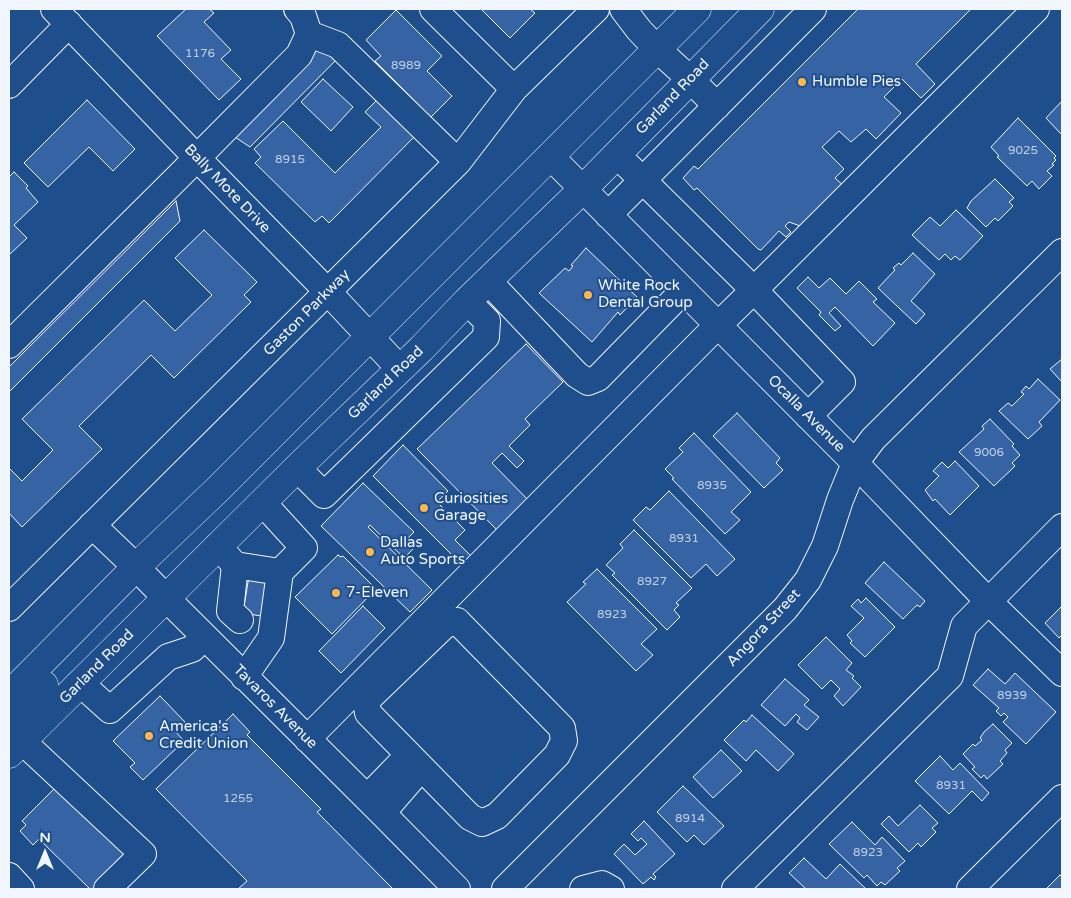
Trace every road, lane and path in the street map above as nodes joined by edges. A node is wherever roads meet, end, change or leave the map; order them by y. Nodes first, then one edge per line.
1 (297, 9) edge
2 (432, 9) edge
3 (596, 9) edge
4 (623, 9) edge
5 (697, 9) edge
6 (760, 9) edge
7 (814, 9) edge
8 (1036, 9) edge
9 (62, 17) edge
10 (309, 34) junction
11 (656, 48) junction
12 (691, 80) junction
13 (9, 85) edge
14 (514, 89) junction
15 (717, 106) junction
16 (617, 155) junction
17 (550, 156) junction
18 (197, 158) junction
19 (458, 162) junction
20 (644, 180) junction
21 (582, 190) junction
22 (608, 215) junction
23 (1062, 252) edge
24 (488, 281) junction
25 (683, 290) junction
26 (754, 290) junction
27 (328, 292) junction
28 (468, 301) junction
29 (717, 325) junction
30 (370, 336) junction
31 (9, 345) edge
32 (421, 349) junction
33 (400, 368) junction
34 (446, 374) junction
35 (370, 397) junction
36 (808, 416) junction
37 (396, 424) junction
38 (333, 433) junction
39 (359, 461) junction
40 (855, 463) junction
41 (297, 468) junction
42 (263, 503) junction
43 (92, 525) junction
44 (1062, 526) edge
45 (227, 556) junction
46 (136, 567) junction
47 (280, 572) junction
48 (166, 598) junction
49 (988, 601) junction
50 (9, 608) edge
51 (240, 620) junction
52 (272, 624) junction
53 (210, 643) junction
54 (54, 650) junction
55 (1062, 673) edge
56 (244, 677) junction
57 (80, 683) junction
58 (9, 695) edge
59 (307, 739) junction
60 (15, 747) edge
61 (416, 762) junction
62 (1062, 798) edge
63 (374, 806) junction
64 (9, 876) edge
65 (21, 889) edge
66 (107, 889) edge
67 (457, 889) edge
68 (506, 889) edge
69 (583, 889) edge
70 (611, 889) edge
71 (735, 889) edge
72 (970, 889) edge

1 - 10 street
2 - 14 street
3 - 14 street, Gaston Parkway
4 - 11 street
5 - 11 main road
6 - 12 main road, Garland Road
7 - 15 street
8 - 26 street
9 - 13 street
9 - 18 street, Bally Mote Drive
10 - 18 street
10 - 19 street
11 - 12 street
11 - 17 main road
12 - 15 street
12 - 16 main road, Garland Road
14 - 19 street, Gaston Parkway
15 - 20 street
16 - 20 street
16 - 21 main road, Garland Road
17 - 21 street, Ocalla Avenue
17 - 30 main road
18 - 27 street, Bally Mote Drive
18 - 31 street
19 - 27 street, Gaston Parkway
20 - 22 street
20 - 26 street
21 - 22 street, Ocalla Avenue
21 - 24 main road, Garland Road
22 - 25 street, Ocalla Avenue
23 - 40 street, Angora Street
24 - 25 street
24 - 28 main road, Garland Road
25 - 29 street, Ocalla Avenue
26 - 29 street
26 - 36 street
27 - 30 street, Bally Mote Drive
27 - 43 street, Gaston Parkway
28 - 32 main road, Garland Road
28 - 34 street
29 - 36 street, Ocalla Avenue
29 - 59 street
30 - 33 street, Bally Mote Drive
30 - 46 main road
32 - 33 main road, Garland Road
32 - 34 street
33 - 35 main road, Garland Road
34 - 37 street
35 - 37 street
35 - 38 main road, Garland Road
36 - 40 street, Ocalla Avenue
37 - 39 street
38 - 39 street
38 - 41 main road, Garland Road
39 - 41 street
40 - 49 street, Ocalla Avenue
40 - 68 street, Angora Street
41 - 42 main road, Garland Road
42 - 45 main road, Garland Road
42 - 47 street
43 - 46 street, Tavaros Avenue
43 - 50 street, Gaston Parkway
44 - 49 street
45 - 47 street
45 - 48 main road, Garland Road
45 - 51 street
46 - 48 street, Tavaros Avenue
46 - 54 main road
47 - 52 street
48 - 53 street, Tavaros Avenue
48 - 57 main road, Garland Road
49 - 55 street, Ocalla Avenue
49 - 71 street
51 - 52 street
51 - 53 street
52 - 56 street
53 - 56 street, Tavaros Avenue
53 - 57 street
54 - 58 main road
54 - 60 main road
56 - 59 street, Tavaros Avenue
57 - 60 main road, Garland Road
59 - 63 street, Tavaros Avenue
60 - 66 street
61 - 61 street
61 - 63 street
62 - 72 street
63 - 67 street, Tavaros Avenue
64 - 65 street
69 - 70 street

